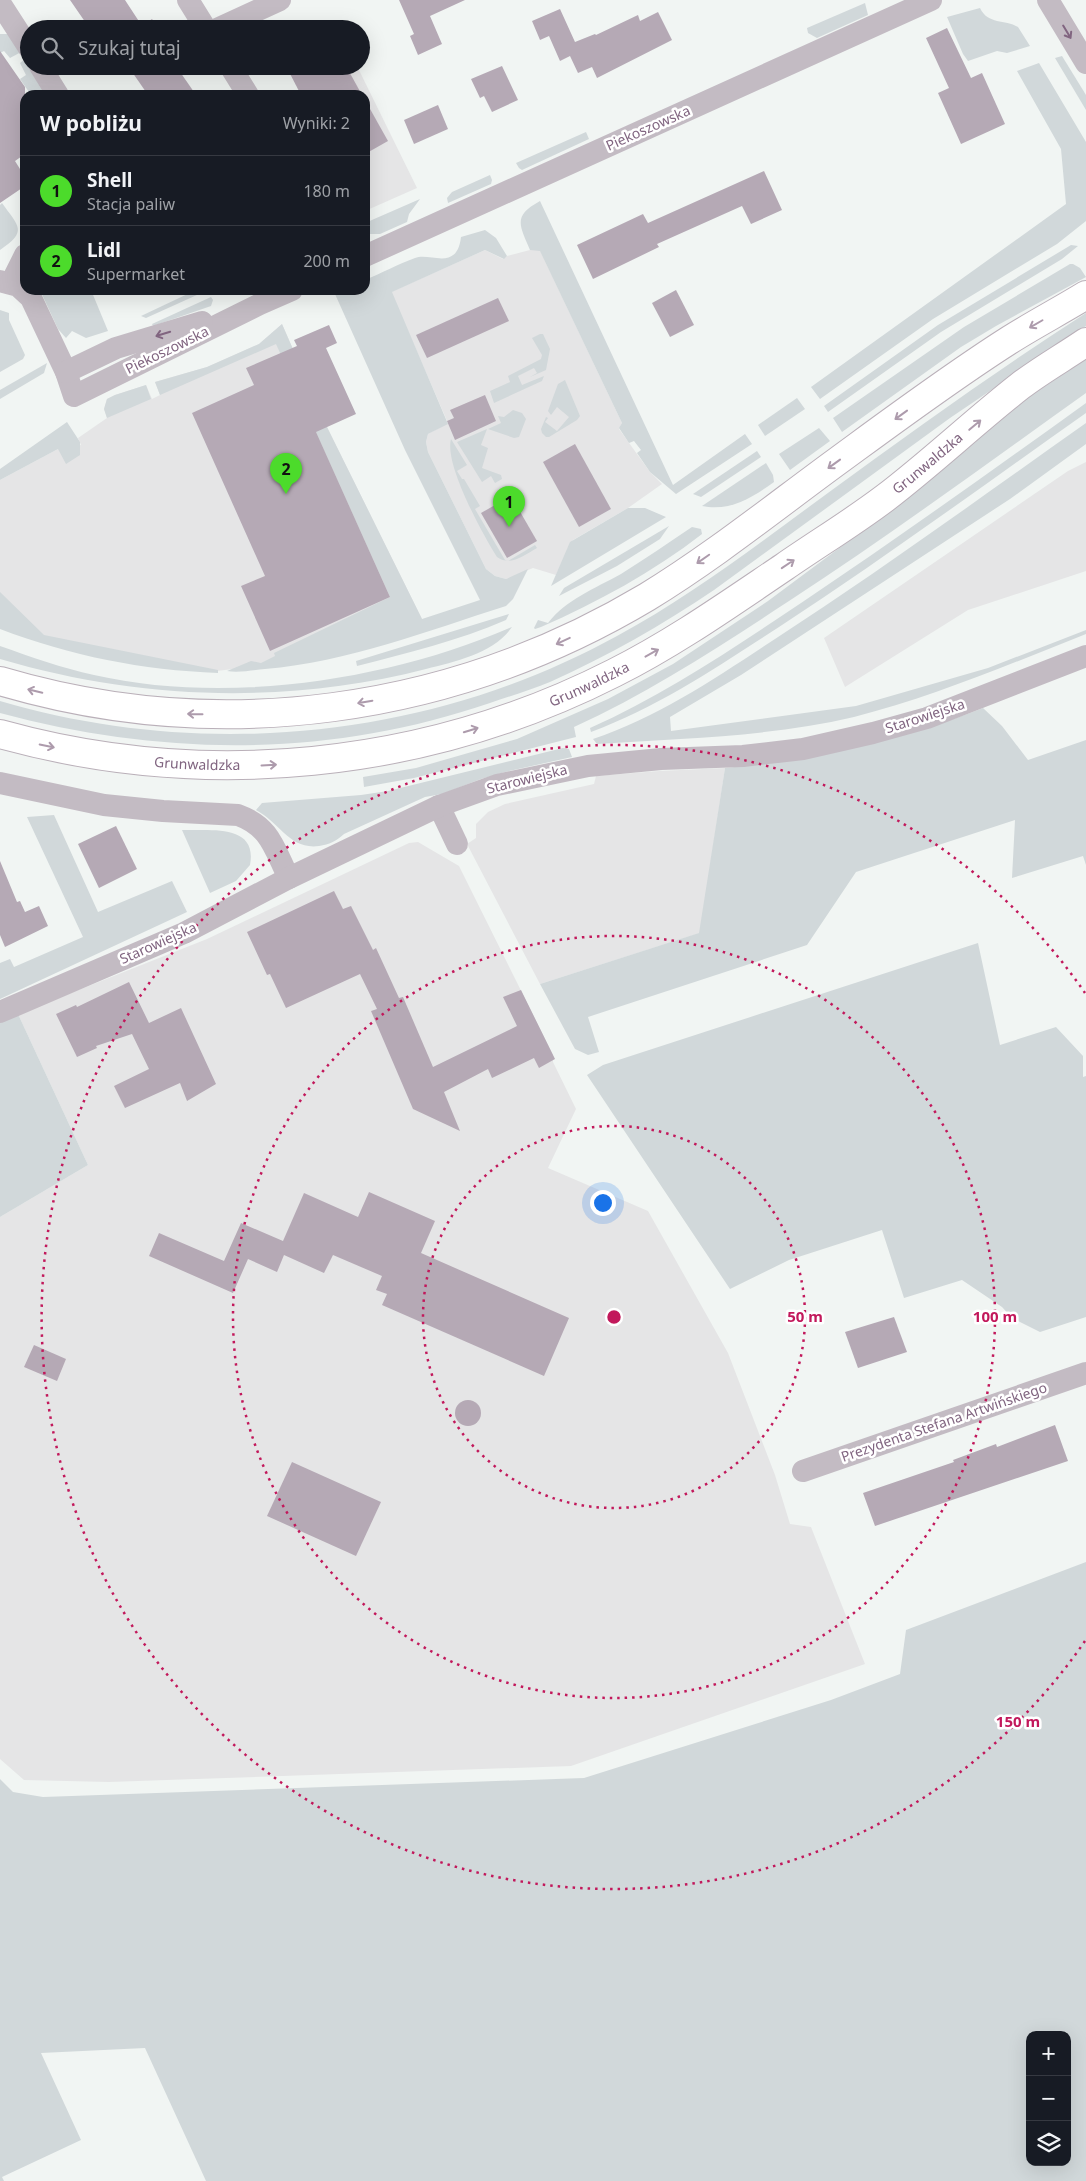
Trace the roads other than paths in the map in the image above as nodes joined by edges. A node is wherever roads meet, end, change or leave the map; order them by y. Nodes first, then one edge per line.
1 (188, 0) edge
2 (280, 0) edge
3 (931, 0) edge
4 (1048, 0) edge
5 (0, 3) edge
6 (200, 20) edge
7 (237, 20) edge
8 (20, 34) edge
9 (1086, 63) edge
10 (46, 75) edge
11 (236, 75) edge
12 (55, 90) edge
13 (245, 90) edge
14 (370, 254) edge
15 (20, 262) edge
16 (5, 282) edge
17 (20, 288) edge
18 (28, 295) edge
19 (281, 295) edge
20 (1086, 295) edge
21 (260, 304) junction
22 (1086, 342) edge
23 (66, 372) junction
24 (1086, 656) edge
25 (0, 681) edge
26 (0, 734) edge
27 (0, 784) edge
28 (439, 806) junction
29 (457, 844) dead end
30 (289, 878) junction
31 (0, 1012) edge
32 (1086, 1373) edge
33 (803, 1471) dead end

1 - 6 street
2 - 7 street
3 - 14 street, Piekoszowska
4 -> 9 street
5 - 8 street
10 - 12 street
11 - 13 street
15 - 16 street
16 - 17 street
18 - 23 street
19 - 21 street, Piekoszowska
20 -> 25 main road
21 -> 23 street, Piekoszowska
21 - 23 street, Piekoszowska
26 -> 22 main road, Grunwaldzka
24 - 28 street, Starowiejska
27 - 30 street
28 - 29 street
28 - 30 street, Starowiejska
30 - 31 street, Starowiejska
32 - 33 street, Prezydenta Stefana Artwińskiego

